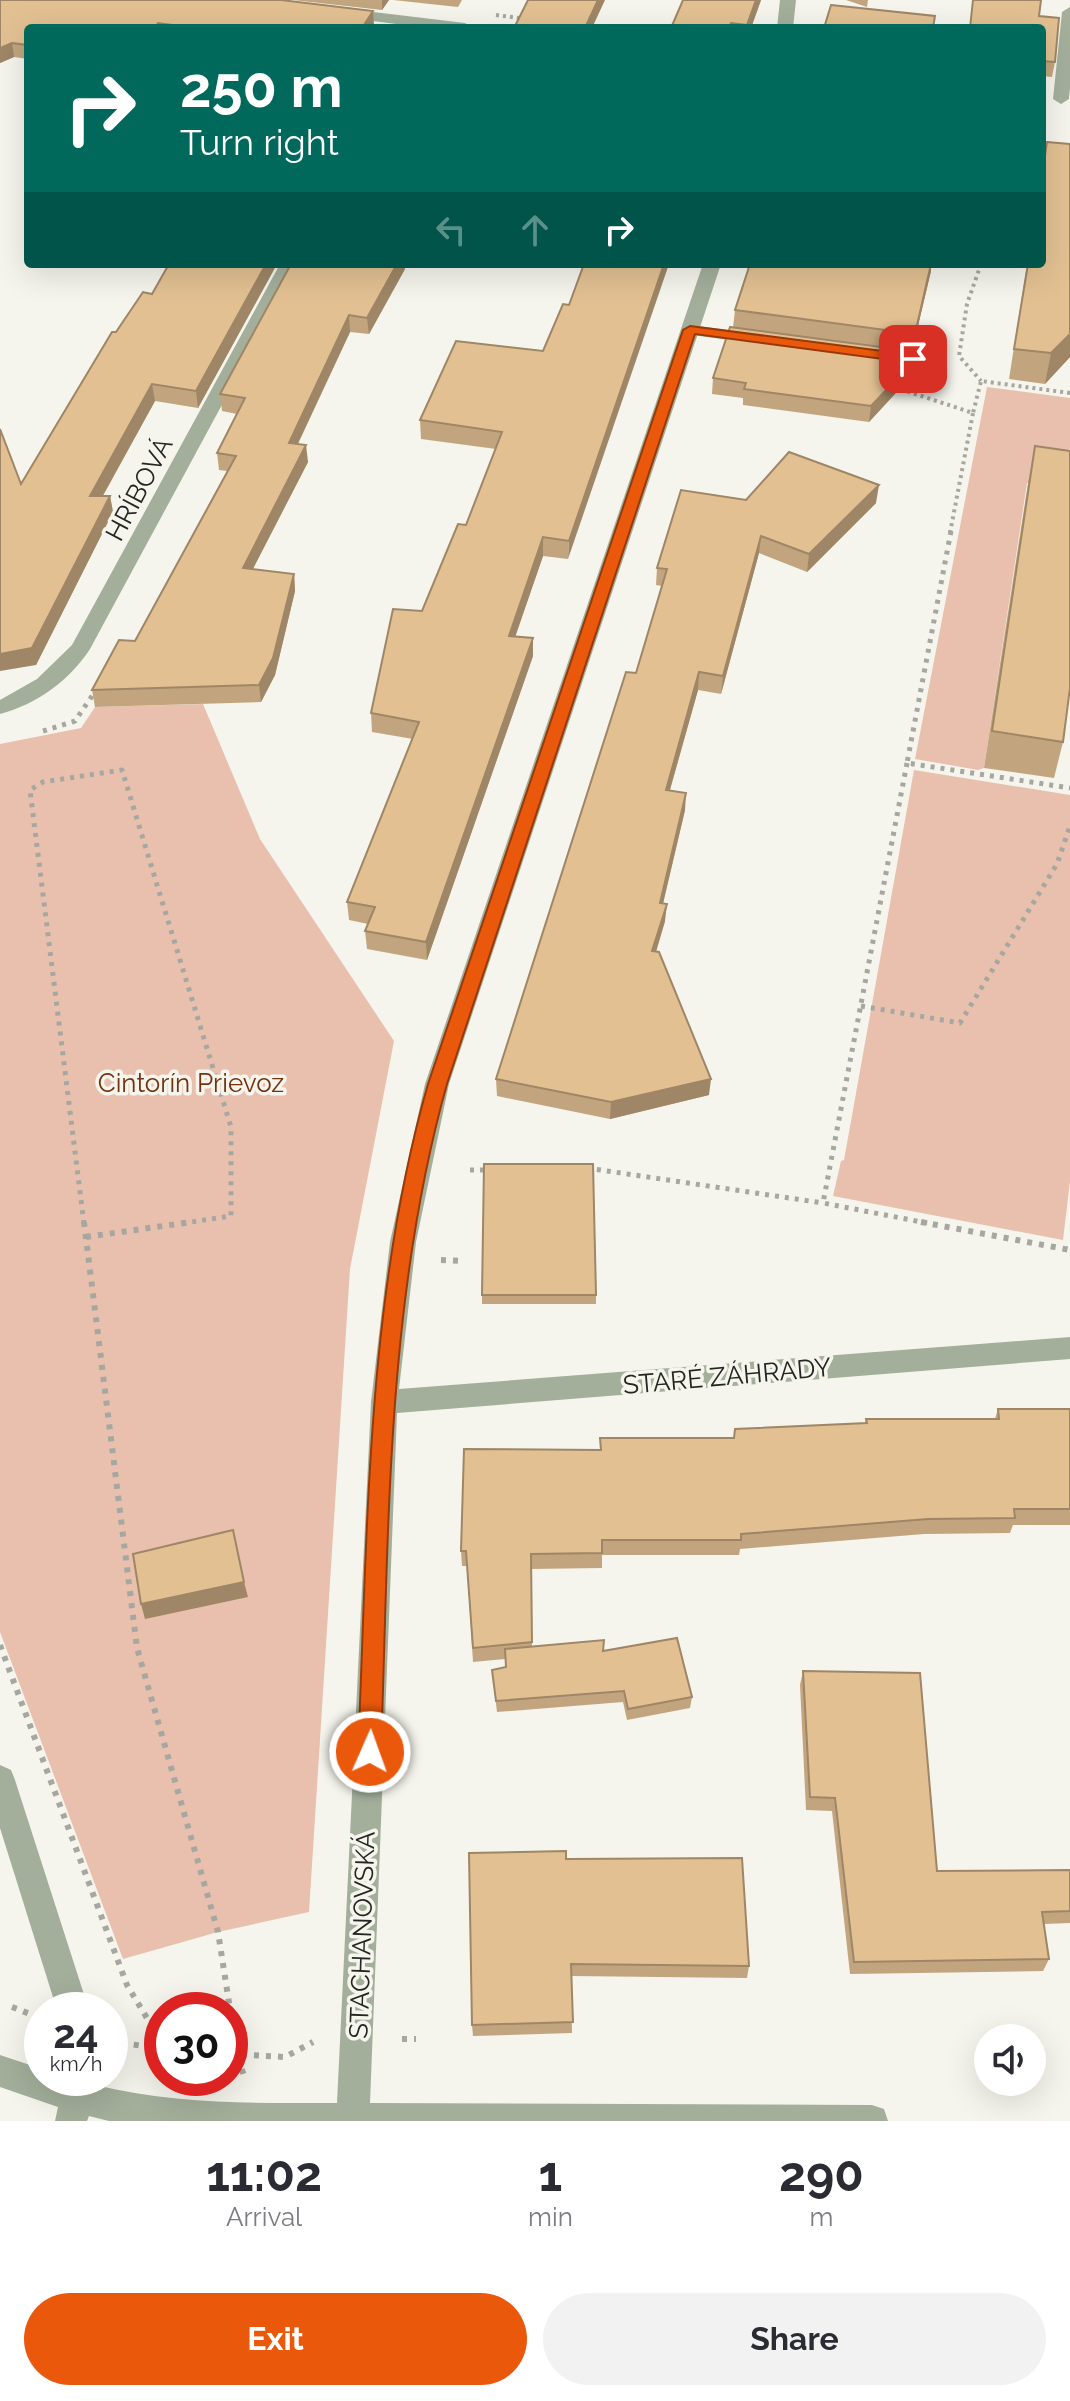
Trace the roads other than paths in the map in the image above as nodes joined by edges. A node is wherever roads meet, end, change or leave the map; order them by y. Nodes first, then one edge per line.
1 (788, 0) edge
2 (324, 11) edge
3 (1070, 12) edge
4 (411, 24) edge
5 (785, 24) edge
6 (1046, 96) edge
7 (1066, 99) edge
8 (287, 268) edge
9 (711, 268) edge
10 (690, 330) junction
11 (776, 341) edge
12 (0, 707) edge
13 (1070, 1348) edge
14 (384, 1402) junction
15 (0, 1780) edge
16 (67, 1992) edge
17 (0, 2071) edge
18 (76, 2099) edge
19 (353, 2119) edge
20 (256, 2120) edge
21 (872, 2121) edge

1 - 5 street
2 - 4 street
3 - 7 street
6 - 7 street
8 - 12 street, HRÍBOVÁ
9 - 10 street, STACHANOVSKÁ
10 - 11 street
10 - 14 street, STACHANOVSKÁ
13 - 14 street, STARÉ ZÁHRADY
14 - 19 street, STACHANOVSKÁ
15 - 16 street
17 - 18 street
18 - 20 street
19 - 20 street
19 - 21 street

